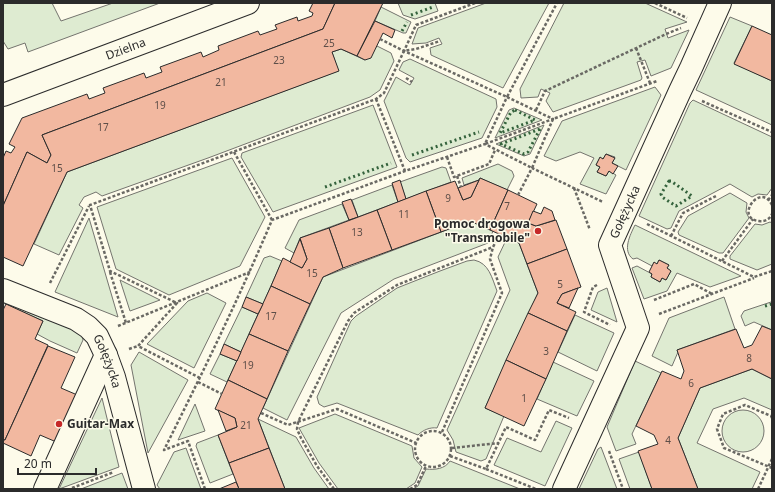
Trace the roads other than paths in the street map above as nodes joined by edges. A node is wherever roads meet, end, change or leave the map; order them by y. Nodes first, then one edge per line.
1 (248, 3) edge
2 (720, 3) edge
3 (3, 95) edge
4 (3, 290) edge
5 (106, 355) junction
6 (45, 489) edge
7 (144, 489) edge
8 (564, 489) edge

1 - 3 street, Dzielna
2 - 8 street, Gołężycka
4 - 5 street, Gołężycka
5 - 6 street
5 - 7 street, Gołężycka

